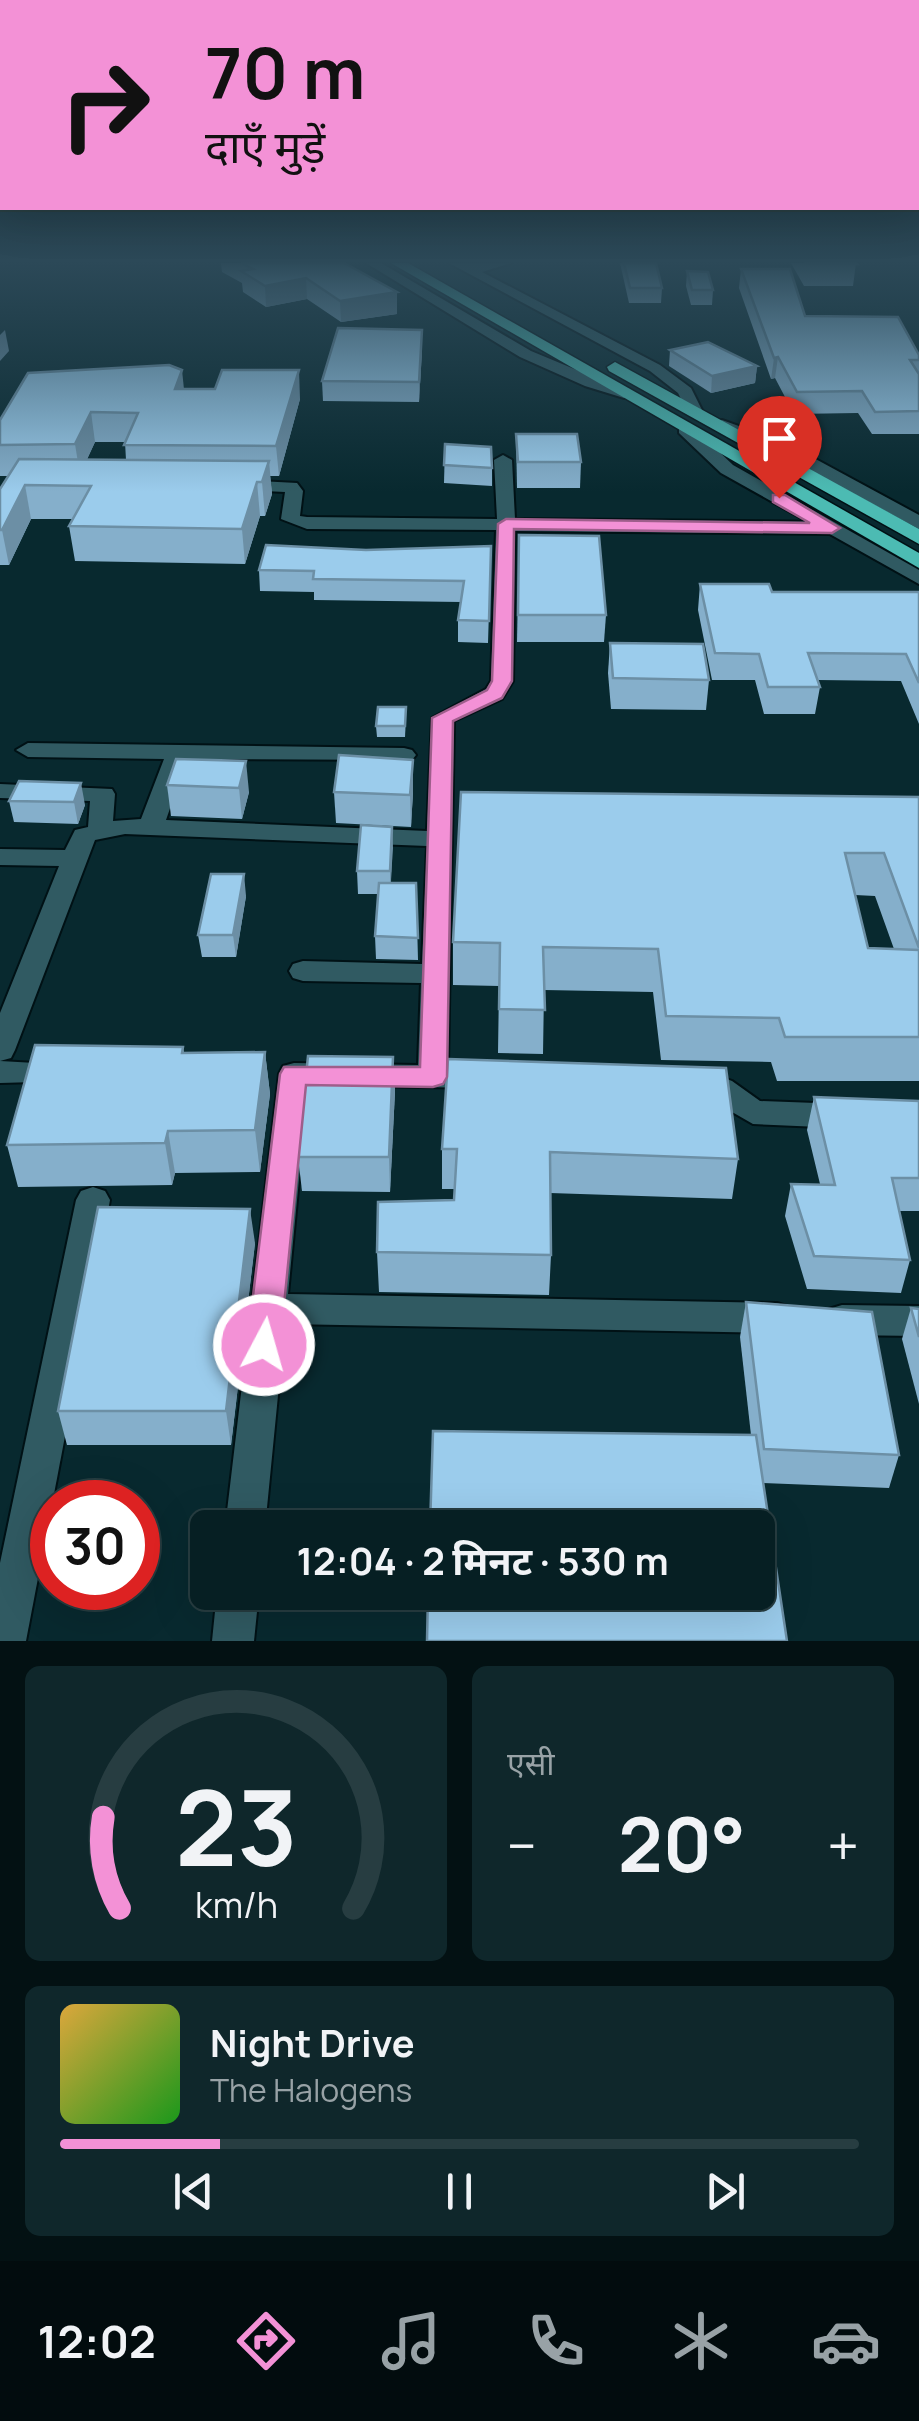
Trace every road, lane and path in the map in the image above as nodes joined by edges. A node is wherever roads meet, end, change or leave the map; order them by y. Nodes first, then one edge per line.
1 (504, 340) edge
2 (532, 340) edge
3 (556, 340) edge
4 (602, 340) edge
5 (624, 393) junction
6 (690, 420) junction
7 (722, 425) junction
8 (503, 460) dead end
9 (227, 485) edge
10 (919, 523) edge
11 (506, 524) junction
12 (832, 528) junction
13 (919, 538) edge
14 (919, 562) edge
15 (919, 578) edge
16 (178, 752) junction
17 (404, 755) edge
18 (0, 791) edge
19 (28, 792) junction
20 (151, 827) junction
21 (100, 828) junction
22 (440, 839) junction
23 (0, 857) edge
24 (73, 858) junction
25 (303, 970) dead end
26 (436, 974) junction
27 (0, 1050) edge
28 (0, 1072) edge
29 (98, 1073) edge
30 (254, 1074) edge
31 (294, 1074) junction
32 (433, 1077) junction
33 (509, 1078) edge
34 (679, 1078) edge
35 (882, 1117) edge
36 (93, 1200) dead end
37 (267, 1309) junction
38 (919, 1321) edge
39 (247, 1510) edge
40 (236, 1610) edge
41 (4, 1641) edge
42 (233, 1641) edge

1 - 5 street
2 - 5 highway
3 - 6 highway
4 - 6 street
5 - 6 highway
6 - 7 highway
6 - 12 street
6 - 14 highway
7 - 10 street
7 - 13 highway
8 - 11 street
9 - 11 street
11 - 12 street
11 - 22 street
12 - 15 street
16 - 17 street
16 - 19 street
16 - 20 street
18 - 19 street
19 - 21 street
20 - 21 street
20 - 22 street
21 - 24 street
22 - 26 street
23 - 24 street
24 - 27 street
25 - 26 street
26 - 32 street
28 - 29 street
30 - 31 street
31 - 32 street
31 - 37 street
32 - 33 street
34 - 35 street
36 - 41 street
37 - 38 street
37 - 39 street
40 - 42 street

